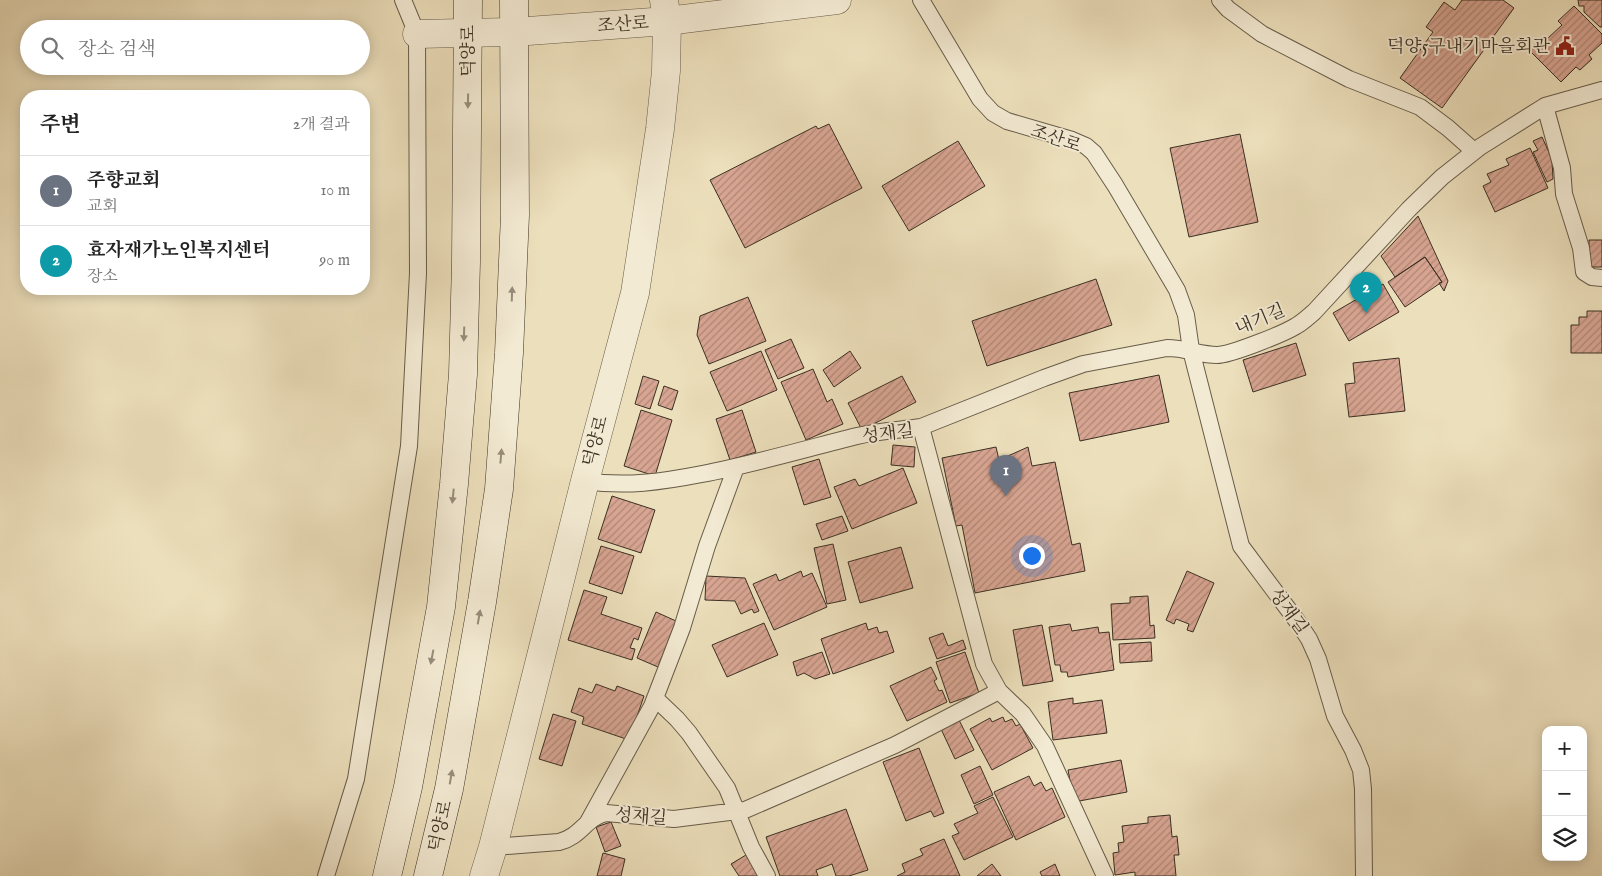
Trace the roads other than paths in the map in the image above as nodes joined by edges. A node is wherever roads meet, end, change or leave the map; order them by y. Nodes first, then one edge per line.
1 (403, 0) edge
2 (468, 0) edge
3 (514, 0) edge
4 (837, 0) edge
5 (921, 0) edge
6 (1220, 0) edge
7 (665, 11) edge
8 (514, 32) junction
9 (469, 33) junction
10 (417, 34) junction
11 (1602, 90) edge
12 (1545, 106) junction
13 (1474, 151) junction
14 (1602, 278) edge
15 (1191, 350) junction
16 (921, 427) junction
17 (736, 467) junction
18 (585, 481) junction
19 (999, 691) junction
20 (655, 698) junction
21 (737, 811) junction
22 (587, 823) junction
23 (492, 847) junction
24 (326, 876) edge
25 (387, 876) edge
26 (428, 876) edge
27 (484, 876) edge
28 (498, 876) edge
29 (767, 876) edge
30 (1105, 876) edge
31 (1364, 876) edge

1 - 10 lane
2 - 9 main road, 덕양로
3 - 8 main road, 덕양로
4 - 7 main road, 조산로
5 - 15 lane, 조산로
6 - 13 lane
7 - 8 main road, 조산로
7 - 18 main road, 덕양로
8 - 9 main road, 조산로
26 -> 8 main road, 덕양로
9 - 10 main road, 조산로
9 -> 25 main road, 덕양로
10 - 24 lane
11 - 12 lane, 내기길
12 - 13 lane, 내기길
12 - 14 lane
13 - 15 lane, 내기길
15 - 16 lane, 내기길
15 - 31 lane, 성재길
16 - 17 lane, 성재길
16 - 19 lane, 성재길
17 - 18 lane, 성재길
17 - 20 lane
18 - 23 main road, 덕양로
19 - 21 lane, 성재길
19 - 30 lane, 성재길
20 - 21 lane
20 - 22 lane
21 - 22 lane, 성재길
21 - 29 lane
22 - 23 lane, 성재길
23 - 27 main road, 덕양로
23 - 28 main road

